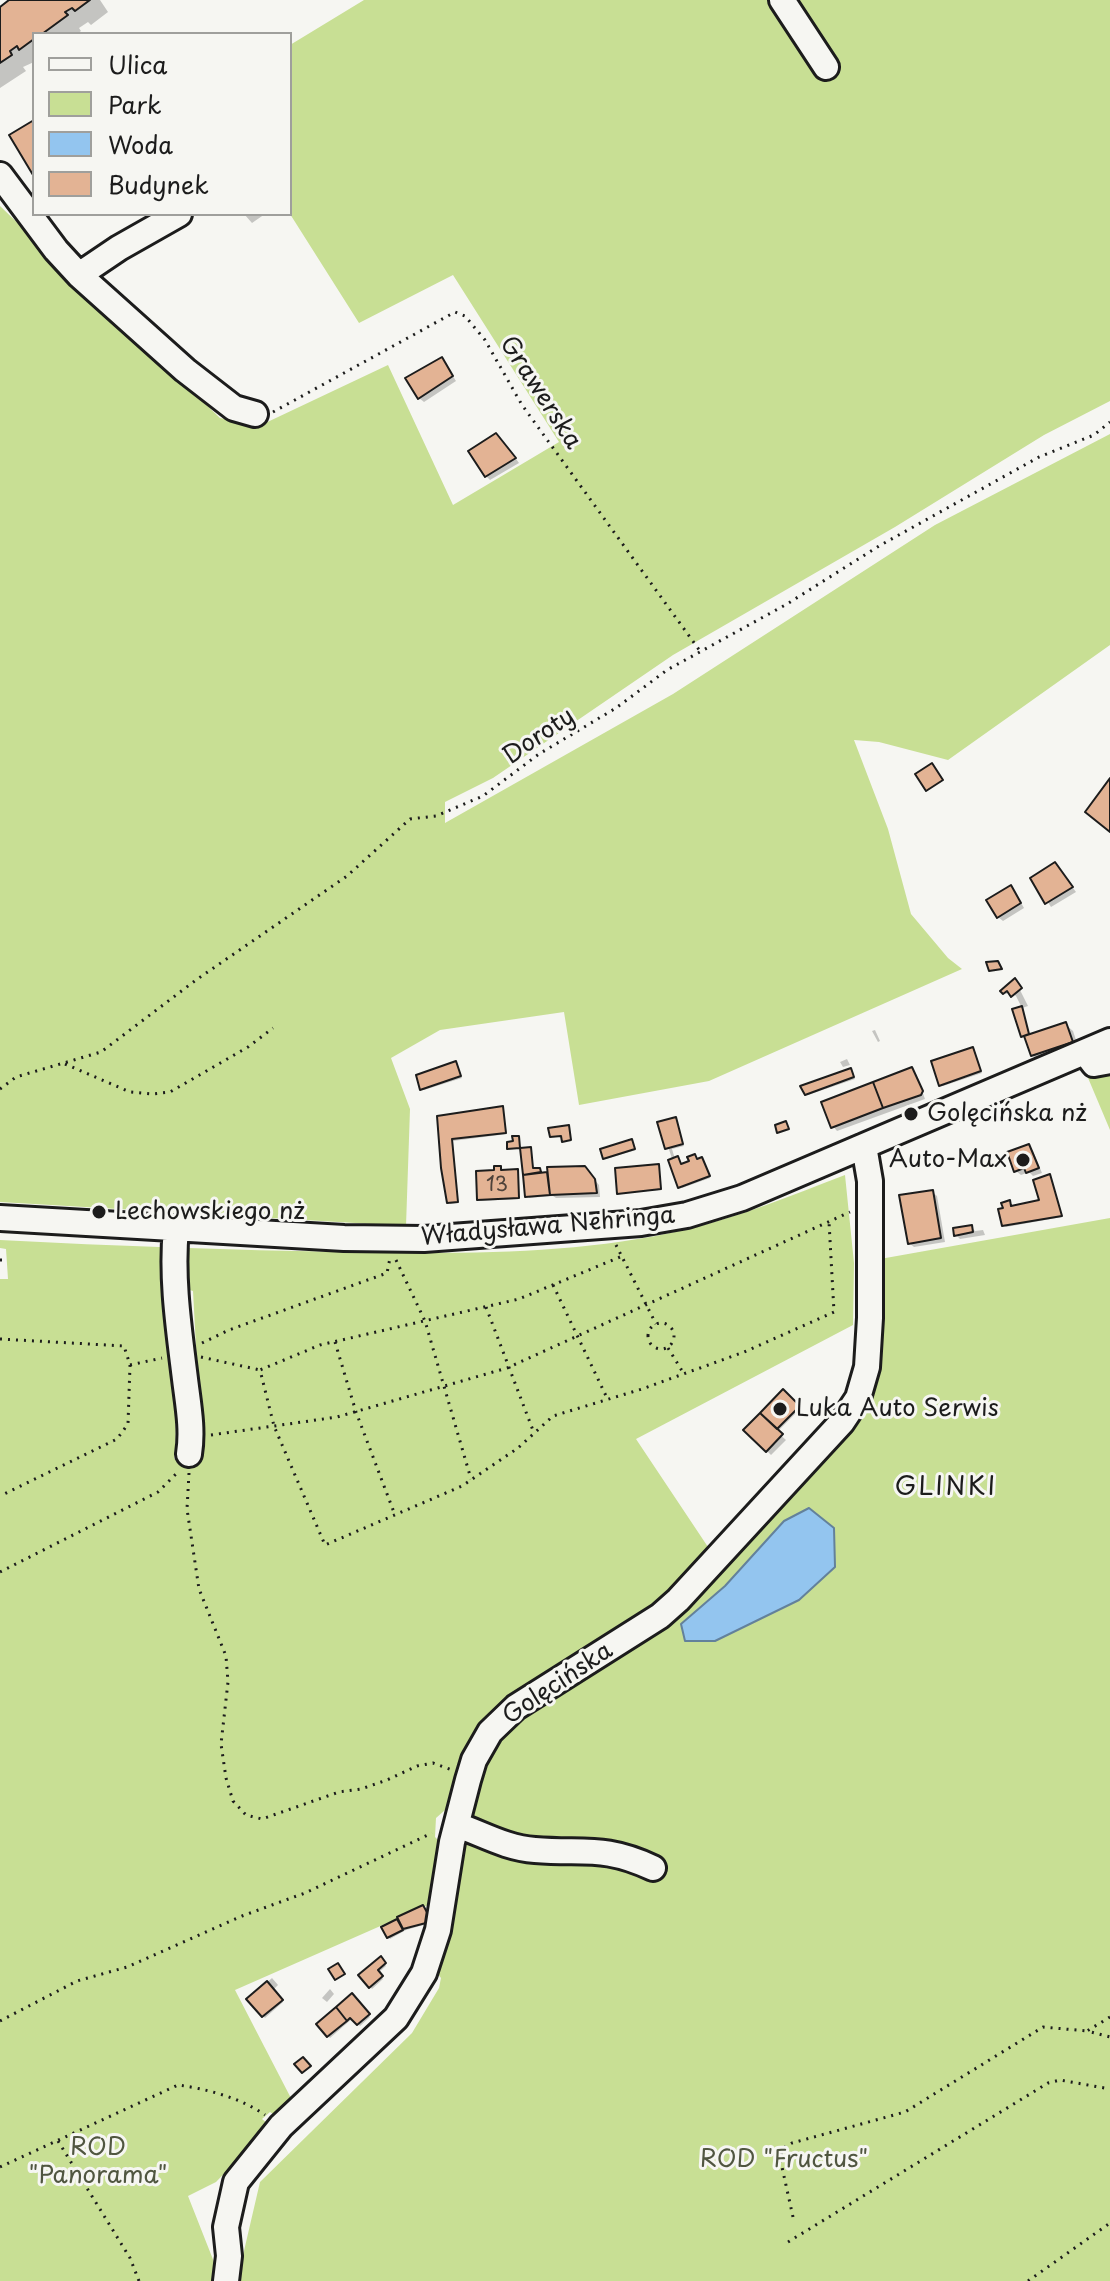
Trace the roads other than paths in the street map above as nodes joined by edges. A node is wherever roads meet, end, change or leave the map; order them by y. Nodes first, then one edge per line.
1 (782, 0) edge
2 (826, 67) dead end
3 (0, 175) edge
4 (175, 216) edge
5 (79, 275) junction
6 (255, 414) road end
7 (1110, 1041) edge
8 (1085, 1052) junction
9 (1110, 1061) edge
10 (864, 1146) junction
11 (0, 1218) edge
12 (176, 1229) junction
13 (191, 1446) road end
14 (457, 1825) junction
15 (653, 1868) dead end
16 (226, 2281) edge

1 - 2 street
3 - 5 street
4 - 5 street
5 - 6 street
7 - 8 street, Władysława Nehringa
8 - 9 street
8 - 10 street, Władysława Nehringa
10 - 12 street, Władysława Nehringa
10 - 14 street, Golęcińska
11 - 12 street, Władysława Nehringa
12 - 13 street
14 - 15 street
14 - 16 street, Golęcińska

